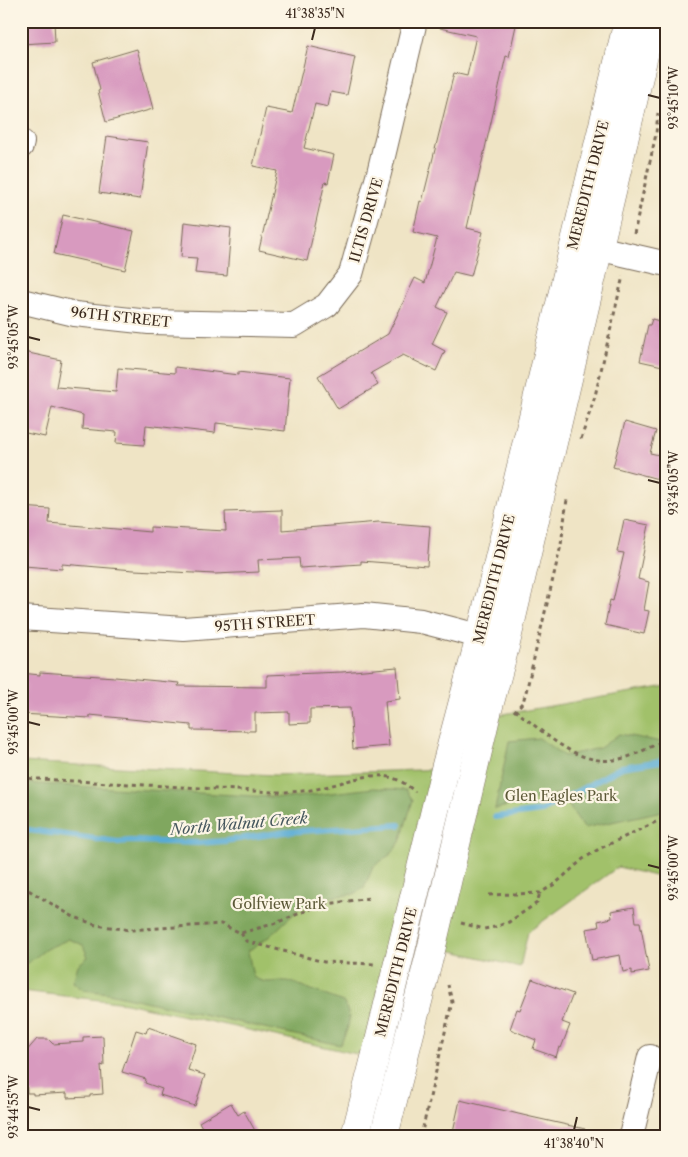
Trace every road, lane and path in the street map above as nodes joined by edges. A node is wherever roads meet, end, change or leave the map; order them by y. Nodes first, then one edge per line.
1 (415, 21) edge
2 (628, 21) edge
3 (652, 21) edge
4 (658, 112) dead end
5 (586, 246) junction
6 (628, 256) junction
7 (667, 264) edge
8 (21, 301) edge
9 (223, 322) joint
10 (579, 446) dead end
11 (568, 491) dead end
12 (21, 618) edge
13 (480, 638) junction
14 (506, 643) junction
15 (667, 739) edge
16 (21, 778) edge
17 (419, 796) dead end
18 (667, 819) edge
19 (21, 888) edge
20 (540, 893) junction
21 (489, 895) dead end
22 (370, 898) dead end
23 (457, 922) dead end
24 (241, 934) junction
25 (380, 964) dead end
26 (650, 1057) dead end
27 (355, 1136) edge
28 (384, 1136) edge
29 (632, 1136) edge

1 - 9 street, ILTIS DRIVE
2 - 5 main road, MEREDITH DRIVE
3 - 5 main road, MEREDITH DRIVE
4 - 6 path
5 - 6 street
5 - 13 main road, MEREDITH DRIVE
5 - 14 main road, MEREDITH DRIVE
6 - 7 street
6 - 10 path
8 - 9 street, 96TH STREET
11 - 15 path
12 - 13 street, 95TH STREET
13 - 14 street, 95TH STREET
13 - 27 main road, MEREDITH DRIVE
14 - 28 main road, MEREDITH DRIVE
16 - 17 path
18 - 20 path
19 - 24 path
20 - 21 path
20 - 23 path
22 - 24 path
24 - 25 path
26 - 29 street

